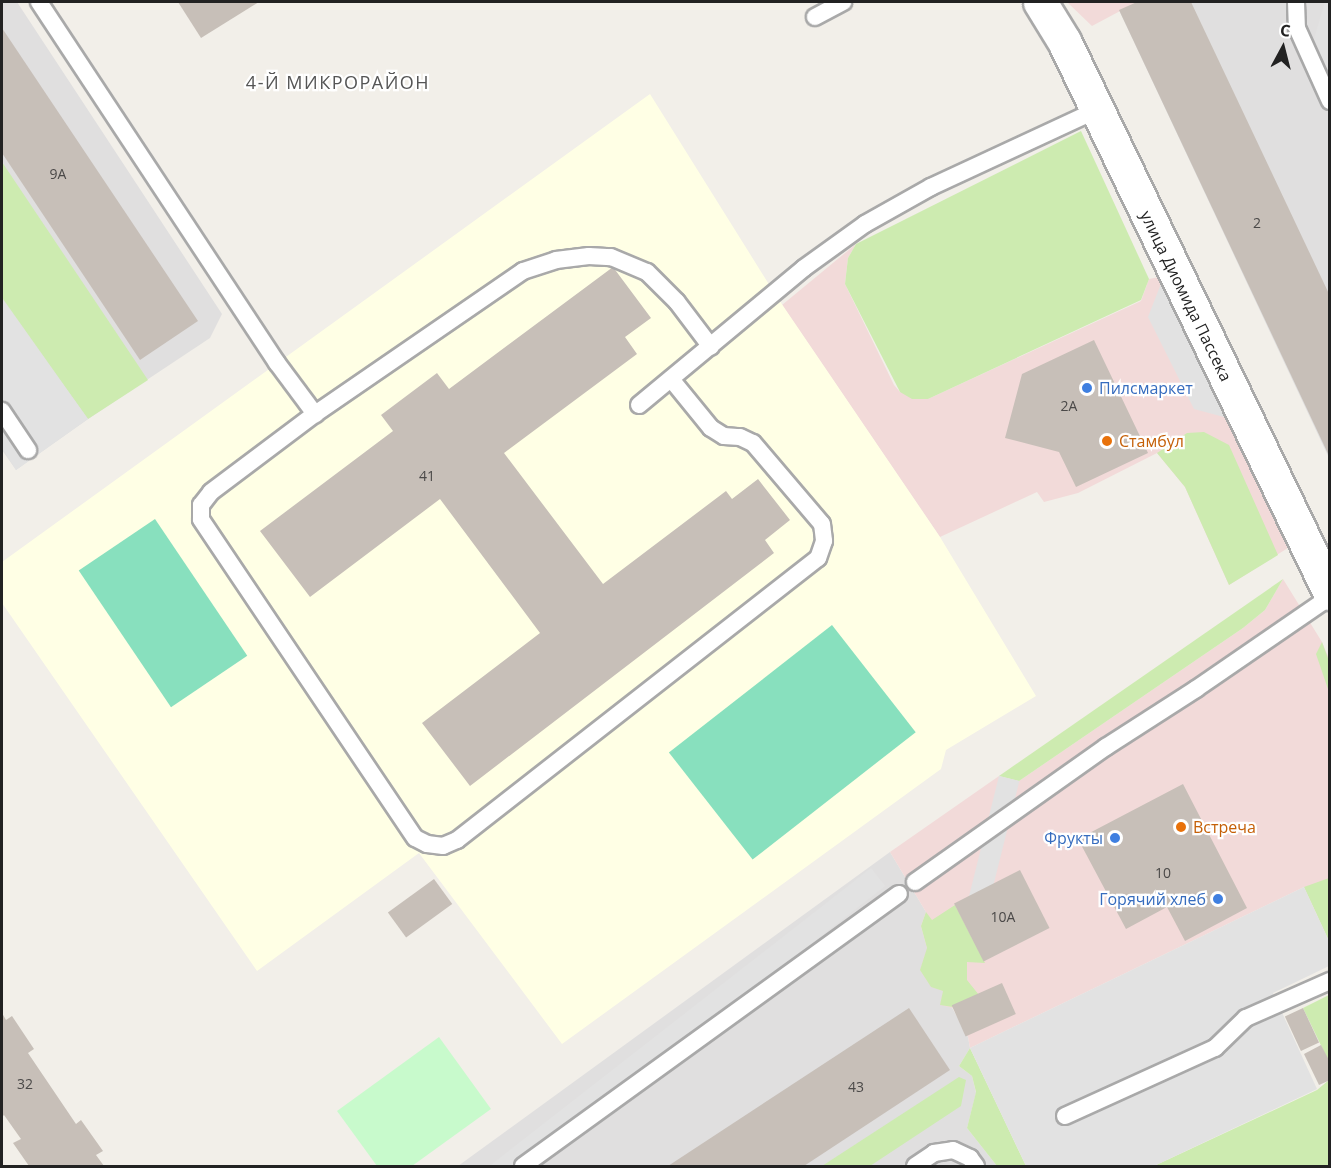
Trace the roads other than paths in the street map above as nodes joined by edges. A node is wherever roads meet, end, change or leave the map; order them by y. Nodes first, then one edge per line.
1 (39, 2) edge
2 (843, 2) edge
3 (1040, 2) edge
4 (1296, 2) edge
5 (815, 17) dead end
6 (1329, 101) edge
7 (1097, 110) junction
8 (711, 347) junction
9 (671, 379) junction
10 (639, 405) dead end
11 (2, 411) edge
12 (315, 414) junction
13 (28, 450) dead end
14 (1329, 595) edge
15 (915, 882) dead end
16 (899, 894) dead end
17 (1329, 981) edge
18 (1065, 1116) dead end
19 (523, 1167) edge
20 (915, 1167) edge
21 (976, 1167) edge

1 - 12 lane
2 - 5 lane
3 - 7 street, улица Диомида Пассека
4 - 6 lane
7 - 8 lane
7 - 14 street, улица Диомида Пассека
8 - 9 lane
8 - 12 lane
9 - 10 lane
9 - 12 lane
11 - 13 lane
14 - 15 lane
16 - 19 lane
17 - 18 lane
20 - 21 lane

